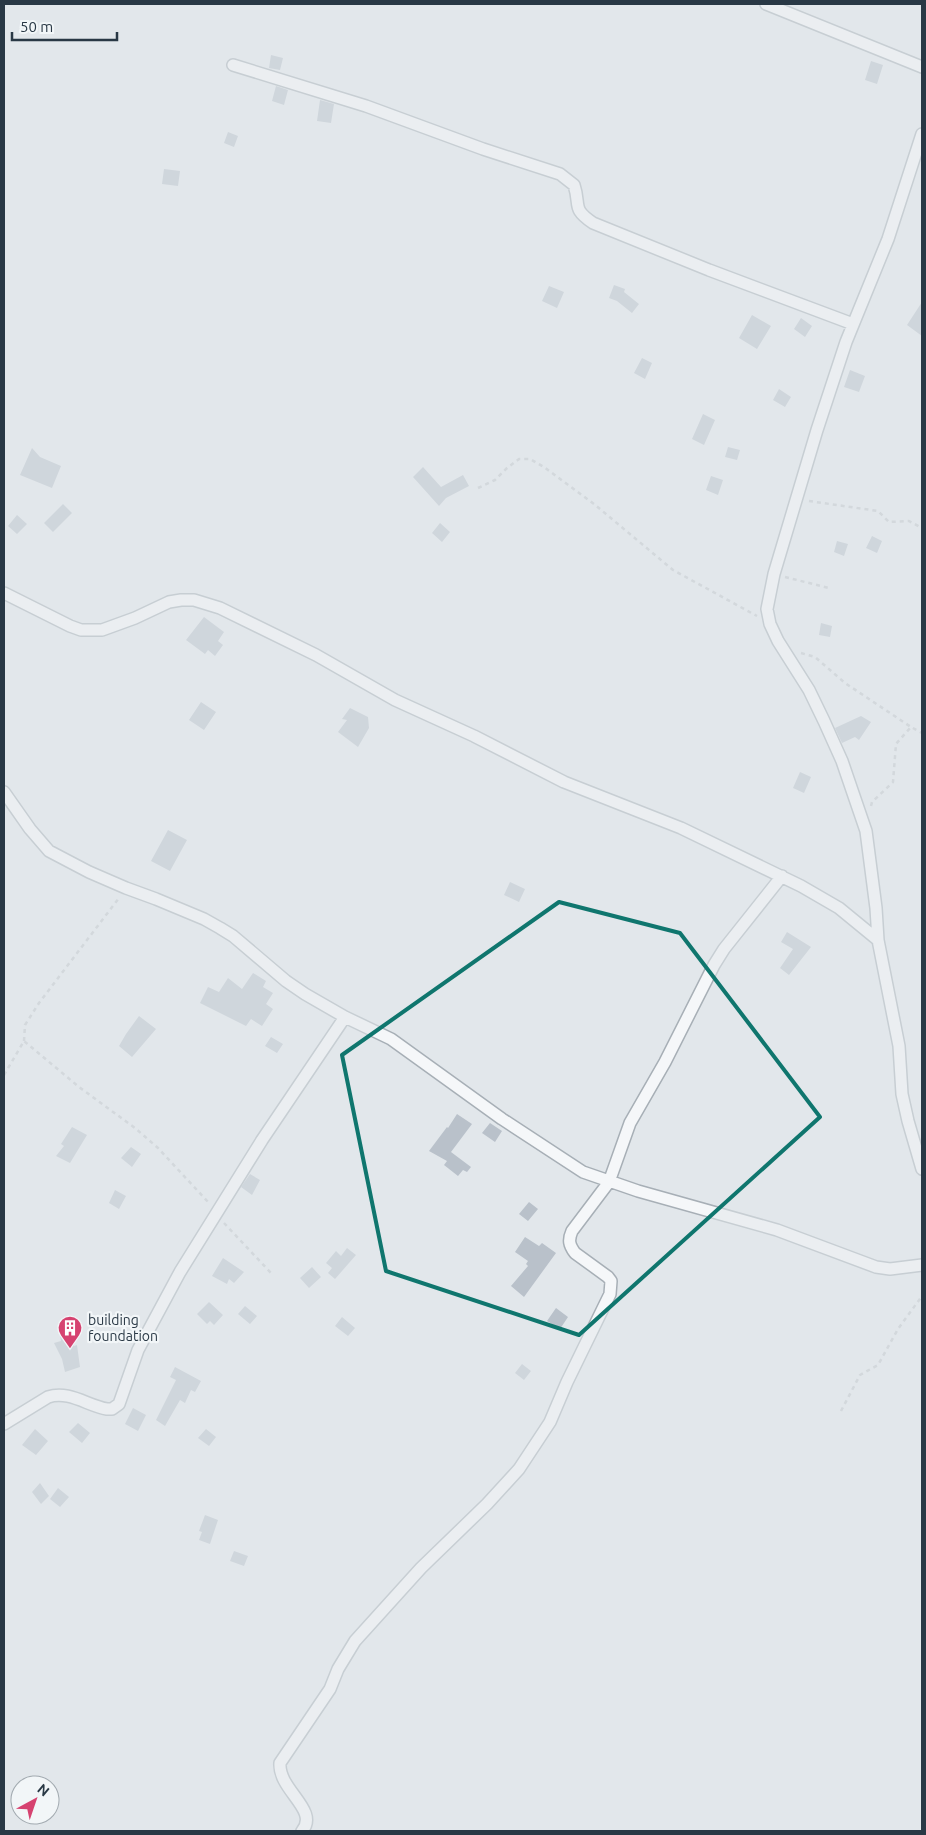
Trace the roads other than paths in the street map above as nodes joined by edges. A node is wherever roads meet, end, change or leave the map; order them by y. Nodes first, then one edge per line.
1 (766, 4) edge
2 (233, 65) dead end
3 (922, 67) edge
4 (922, 134) edge
5 (854, 324) junction
6 (4, 593) edge
7 (4, 792) edge
8 (782, 876) junction
9 (878, 940) junction
10 (345, 1017) junction
11 (922, 1169) edge
12 (609, 1182) junction
13 (922, 1265) edge
14 (4, 1424) edge
15 (302, 1831) edge

1 - 3 street
2 - 5 street
4 - 5 street
5 - 9 street
6 - 8 street
7 - 10 street
8 - 9 street
8 - 12 street
9 - 11 street
10 - 12 street
10 - 14 street
12 - 13 street
12 - 15 street

